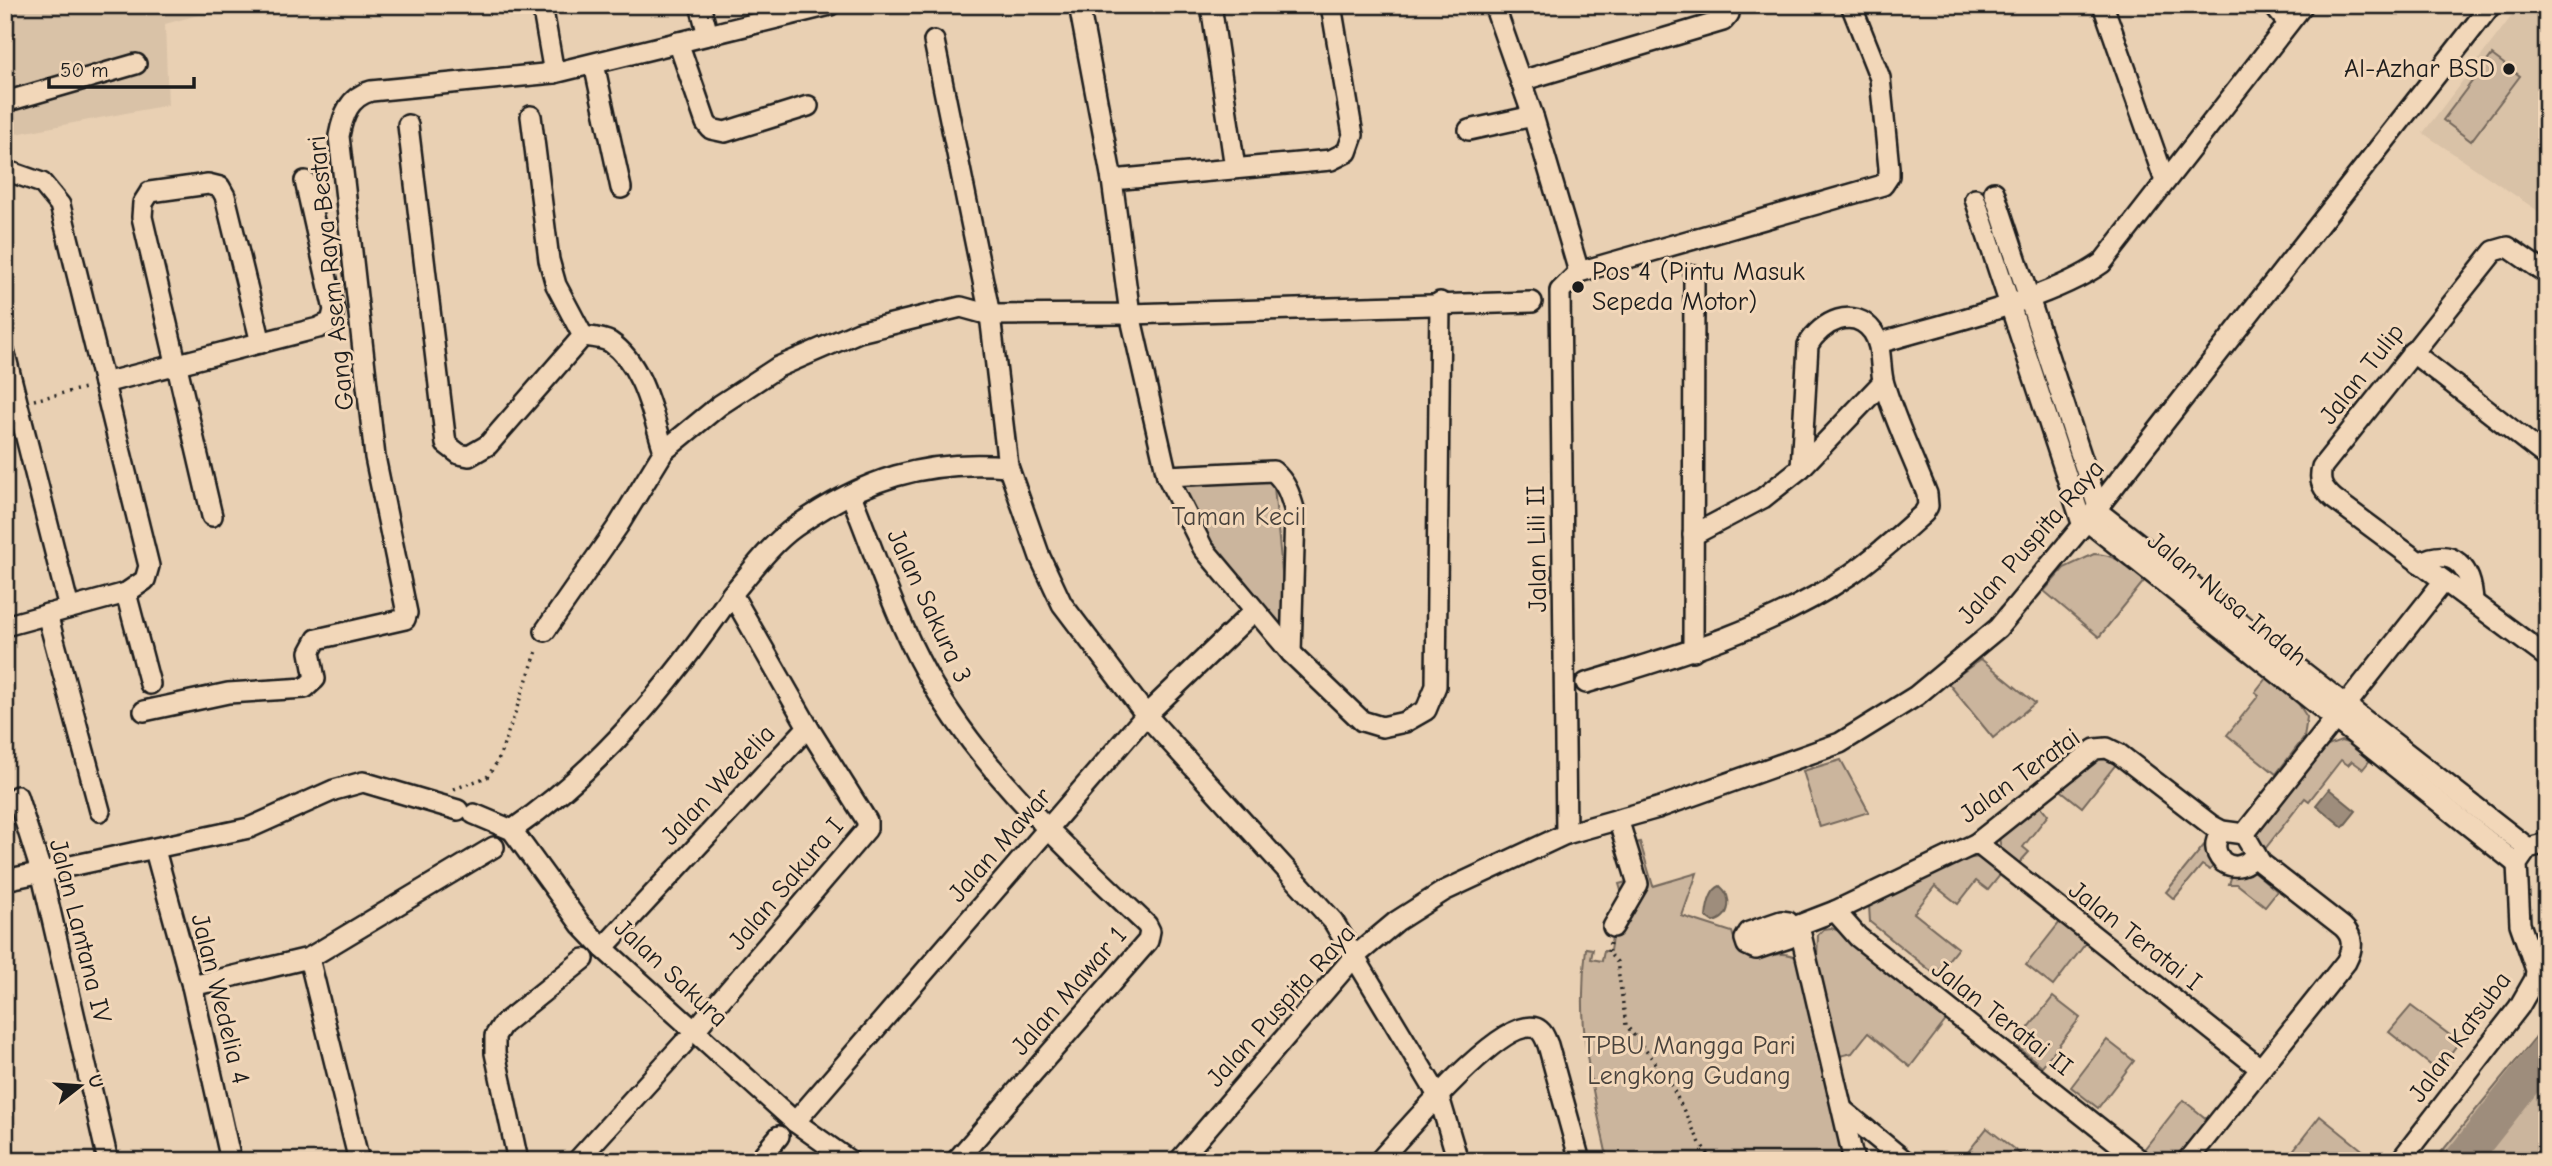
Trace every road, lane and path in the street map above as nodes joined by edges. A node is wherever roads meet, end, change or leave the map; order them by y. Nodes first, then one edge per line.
1 (542, 5) edge
2 (700, 5) edge
3 (830, 5) edge
4 (1079, 5) edge
5 (1211, 5) edge
6 (1331, 5) edge
7 (1494, 5) edge
8 (1728, 5) edge
9 (1851, 5) edge
10 (2103, 5) edge
11 (2273, 5) edge
12 (2303, 5) edge
13 (2491, 5) edge
14 (793, 9) edge
15 (2288, 23) junction
16 (708, 35) junction
17 (934, 41) dead end
18 (678, 42) junction
19 (136, 64) dead end
20 (594, 64) junction
21 (554, 74) junction
22 (1521, 81) junction
23 (5, 102) edge
24 (808, 106) dead end
25 (531, 116) dead end
26 (1532, 116) junction
27 (408, 125) dead end
28 (1469, 130) dead end
29 (1235, 168) junction
30 (5, 170) edge
31 (1112, 180) junction
32 (305, 181) dead end
33 (2165, 181) junction
34 (621, 188) dead end
35 (1994, 192) dead end
36 (1975, 199) dead end
37 (1579, 272) junction
38 (2547, 274) edge
39 (1694, 275) dead end
40 (2028, 296) junction
41 (1440, 302) junction
42 (1532, 302) dead end
43 (2009, 303) junction
44 (1130, 314) junction
45 (990, 315) junction
46 (583, 336) junction
47 (261, 343) junction
48 (1878, 343) junction
49 (2412, 352) junction
50 (5, 354) edge
51 (178, 364) junction
52 (1883, 382) junction
53 (104, 383) junction
54 (18, 404) junction
55 (664, 451) junction
56 (2547, 457) edge
57 (1008, 466) junction
58 (1801, 468) junction
59 (1167, 476) junction
60 (851, 495) junction
61 (212, 516) dead end
62 (2091, 516) junction
63 (1693, 535) junction
64 (2419, 563) junction
65 (2444, 581) junction
66 (126, 593) junction
67 (732, 594) junction
68 (2473, 602) junction
69 (69, 608) junction
70 (1254, 611) junction
71 (47, 614) junction
72 (5, 626) edge
73 (545, 631) joint
74 (1693, 651) junction
75 (1291, 653) junction
76 (2547, 657) edge
77 (150, 684) dead end
78 (1586, 684) dead end
79 (144, 711) dead end
80 (2339, 712) junction
81 (1146, 715) junction
82 (808, 727) junction
83 (17, 796) dead end
84 (422, 798) junction
85 (100, 811) dead end
86 (1618, 819) junction
87 (1048, 829) junction
88 (512, 830) junction
89 (2222, 831) junction
90 (1566, 834) junction
91 (2244, 834) junction
92 (1977, 843) junction
93 (494, 847) dead end
94 (155, 850) junction
95 (2529, 853) edge
96 (2255, 855) junction
97 (41, 872) junction
98 (5, 880) edge
99 (1835, 911) junction
100 (1613, 927) joint
101 (603, 948) junction
102 (309, 957) junction
103 (1354, 957) junction
104 (584, 959) dead end
105 (192, 986) junction
106 (689, 1037) junction
107 (2261, 1069) junction
108 (1439, 1097) junction
109 (1843, 1110) junction
110 (795, 1122) junction
111 (779, 1136) dead end
112 (108, 1161) edge
113 (231, 1161) edge
114 (359, 1161) edge
115 (518, 1161) edge
116 (577, 1161) edge
117 (758, 1161) edge
118 (850, 1161) edge
119 (956, 1161) edge
120 (1179, 1161) edge
121 (1379, 1161) edge
122 (1458, 1161) edge
123 (1580, 1161) edge
124 (1713, 1161) edge
125 (1854, 1161) edge
126 (1905, 1161) edge
127 (2141, 1161) edge
128 (2187, 1161) edge
129 (2400, 1161) edge

1 - 21 street
2 - 16 street
3 - 14 street, Gang Asem Raya Bestari
4 - 31 street
5 - 29 street
6 - 29 street
7 - 22 street
8 - 22 street
9 - 37 street
10 - 33 street
11 - 15 street
12 - 15 street
13 - 62 street, Jalan Puspita Raya
14 - 16 street, Gang Asem Raya Bestari
15 - 33 street
16 - 18 street, Gang Asem Raya Bestari
17 - 45 street
18 - 20 street, Gang Asem Raya Bestari
18 - 24 street
19 - 23 street
20 - 21 street, Gang Asem Raya Bestari
20 - 34 street
21 - 79 street, Gang Asem Raya Bestari
22 - 26 street
25 - 46 street
26 - 28 street
26 - 37 street
27 - 46 street
29 - 31 street
30 - 53 street
31 - 44 street
32 - 47 street
33 - 40 street
35 - 40 street
36 - 43 street
37 - 90 street, Jalan Lili II
38 - 49 street, Jalan Tulip
39 - 63 street
40 - 43 street
40 - 62 street
41 - 42 street
41 - 44 street
41 - 75 street
43 - 48 street
43 - 62 street
44 - 45 street
44 - 59 street
45 - 55 street
45 - 57 street
46 - 55 street
47 - 51 street
47 - 51 street
48 - 52 street
48 - 58 street
49 - 56 street
49 - 64 street, Jalan Tulip
50 - 54 street
51 - 53 street
51 - 61 street
52 - 58 street
52 - 74 street
53 - 54 path
53 - 66 street
54 - 69 street
55 - 73 street
57 - 60 street
57 - 81 street
58 - 63 street
59 - 70 street
59 - 75 street
60 - 67 street
60 - 87 street, Jalan Sakura 3
62 - 80 street, Jalan Nusa Indah
62 - 86 street, Jalan Puspita Raya
63 - 74 street
64 - 65 street, Jalan Tulip
64 - 68 street
65 - 68 street, Jalan Tulip
65 - 80 street
66 - 69 street
66 - 77 street
67 - 82 street, Jalan Wedelia
67 - 88 street
68 - 76 street, Jalan Tulip
69 - 71 street
70 - 75 street
70 - 81 street, Jalan Mawar
71 - 72 street
71 - 85 street
73 - 84 path
74 - 78 street
80 - 91 street
80 - 95 street, Jalan Nusa Indah
81 - 87 street, Jalan Mawar
81 - 103 street
82 - 101 street, Jalan Wedelia
82 - 106 street, Jalan Sakura I
83 - 97 street, Jalan Lantana IV
84 - 88 street
84 - 94 street
86 - 90 street, Jalan Puspita Raya
86 - 100 street
87 - 110 street, Jalan Mawar
87 - 119 street, Jalan Mawar 1
88 - 101 street, Jalan Sakura
89 - 91 street, Jalan Teratai
89 - 92 street, Jalan Teratai
89 - 96 street
90 - 103 street, Jalan Puspita Raya
91 - 96 street
92 - 99 street, Jalan Teratai
92 - 107 street, Jalan Teratai I
93 - 102 street
94 - 97 street
94 - 105 street, Jalan Wedelia 4
95 - 129 street, Jalan Katsuba
96 - 107 street
97 - 98 street
97 - 112 street, Jalan Lantana IV
99 - 109 street, Jalan Teratai
99 - 127 street, Jalan Teratai II
100 - 124 path
101 - 106 street, Jalan Sakura
102 - 105 street
102 - 114 street
103 - 108 street
103 - 120 street, Jalan Puspita Raya
104 - 115 street
105 - 113 street, Jalan Wedelia 4
106 - 110 street, Jalan Sakura
106 - 116 street, Jalan Sakura I
107 - 128 street
108 - 121 street
108 - 122 street
108 - 123 street
109 - 125 street, Jalan Teratai
109 - 126 street
110 - 118 street, Jalan Sakura
111 - 117 street

